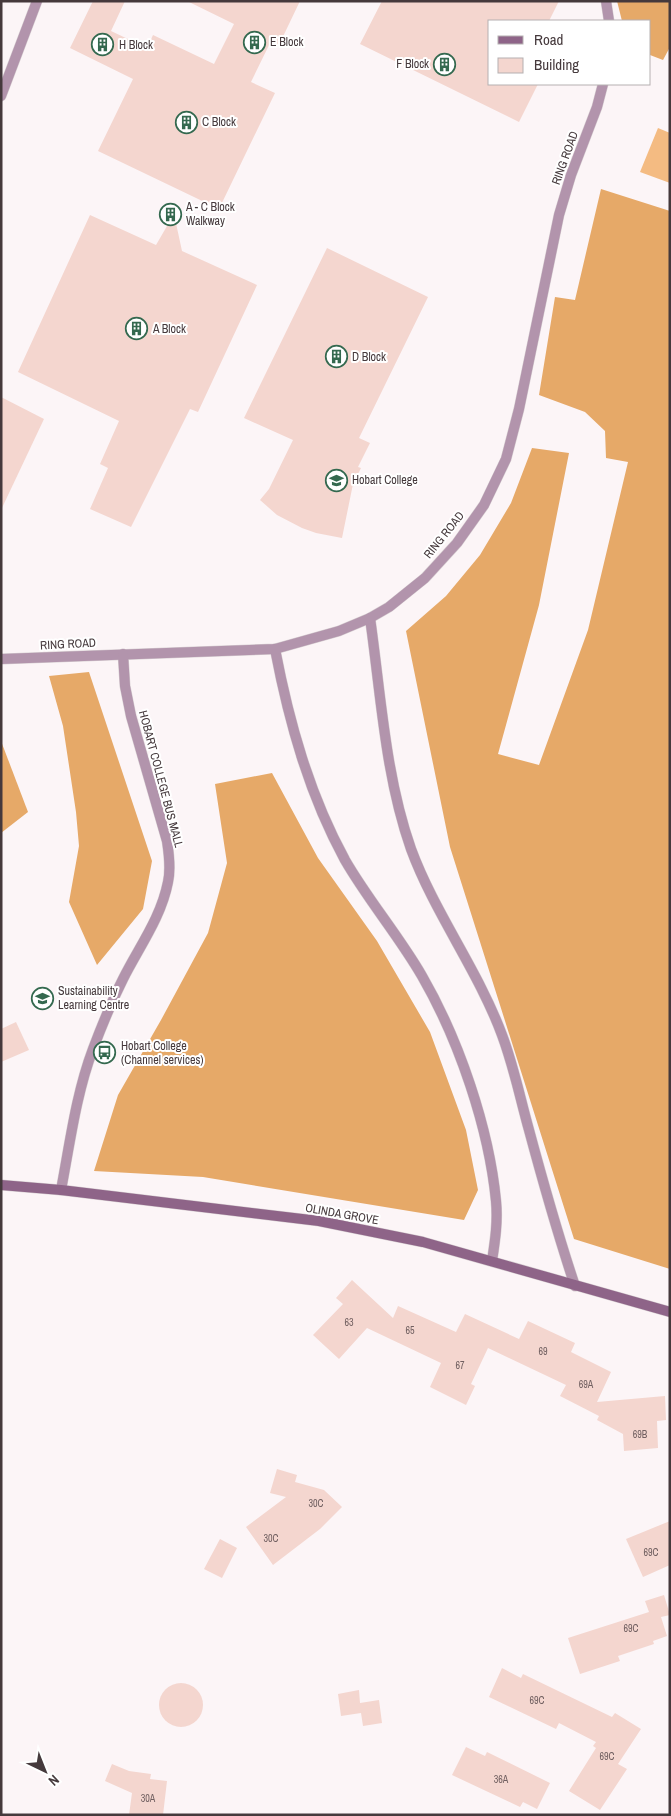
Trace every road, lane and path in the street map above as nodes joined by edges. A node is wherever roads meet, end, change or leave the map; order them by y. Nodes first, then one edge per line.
1 (37, 1) edge
2 (606, 1) edge
3 (609, 20) edge
4 (604, 85) edge
5 (1, 96) edge
6 (370, 618) junction
7 (275, 649) junction
8 (123, 654) junction
9 (1, 659) edge
10 (1, 1185) edge
11 (61, 1190) junction
12 (492, 1262) junction
13 (575, 1286) junction
14 (670, 1312) edge

1 - 5 street
2 - 3 street
4 - 6 street, RING ROAD
6 - 7 street, RING ROAD
6 - 13 street
7 - 8 street, RING ROAD
7 - 12 street
8 - 9 street, RING ROAD
8 - 11 street, HOBART COLLEGE BUS MALL
10 - 11 main road, OLINDA GROVE
11 - 12 main road, OLINDA GROVE
12 - 13 main road, OLINDA GROVE
13 - 14 main road, OLINDA GROVE

